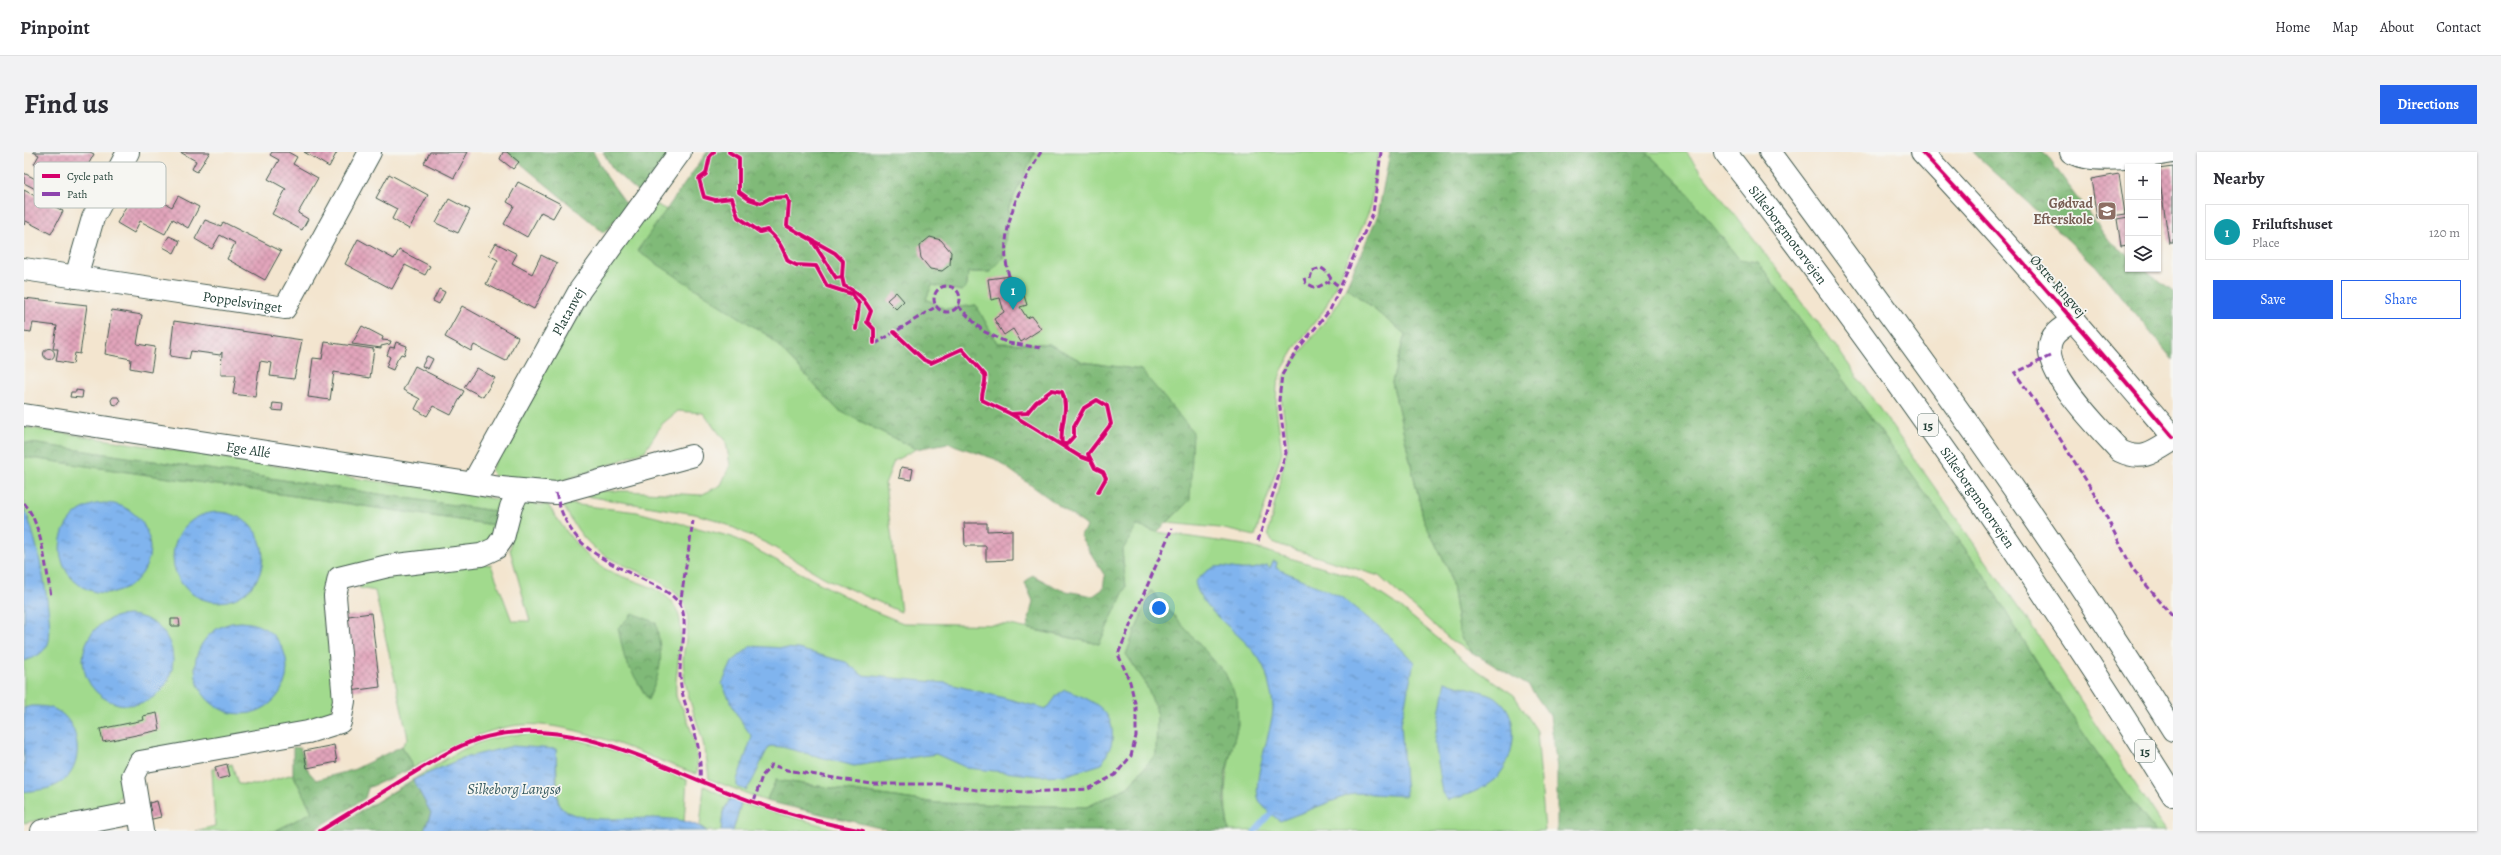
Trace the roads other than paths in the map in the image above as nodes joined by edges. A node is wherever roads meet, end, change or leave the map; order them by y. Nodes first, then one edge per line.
1 (128, 152) edge
2 (370, 152) edge
3 (680, 152) edge
4 (1725, 152) edge
5 (1770, 152) edge
6 (1922, 152) edge
7 (2071, 152) edge
8 (2173, 152) edge
9 (123, 162) edge
10 (98, 208) edge
11 (24, 269) edge
12 (76, 277) junction
13 (2074, 321) junction
14 (24, 415) edge
15 (2173, 439) edge
16 (691, 456) dead end
17 (473, 483) junction
18 (519, 490) junction
19 (2173, 730) edge
20 (2173, 795) edge
21 (141, 822) edge
22 (42, 831) edge

1 - 9 main road
2 - 12 main road, Poppelsvinget
3 - 17 main road, Platanvej
4 - 20 main road, Silkeborgmotorvejen / 15
5 - 19 main road, 15
6 - 13 main road, Østre Ringvej
7 - 8 main road
10 - 12 main road
11 - 12 main road, Poppelsvinget
13 - 15 main road, Østre Ringvej
13 - 15 main road
14 - 17 main road, Ege Allé
16 - 18 main road, Ege Allé
17 - 18 main road, Ege Allé
18 - 21 main road
21 - 22 main road

